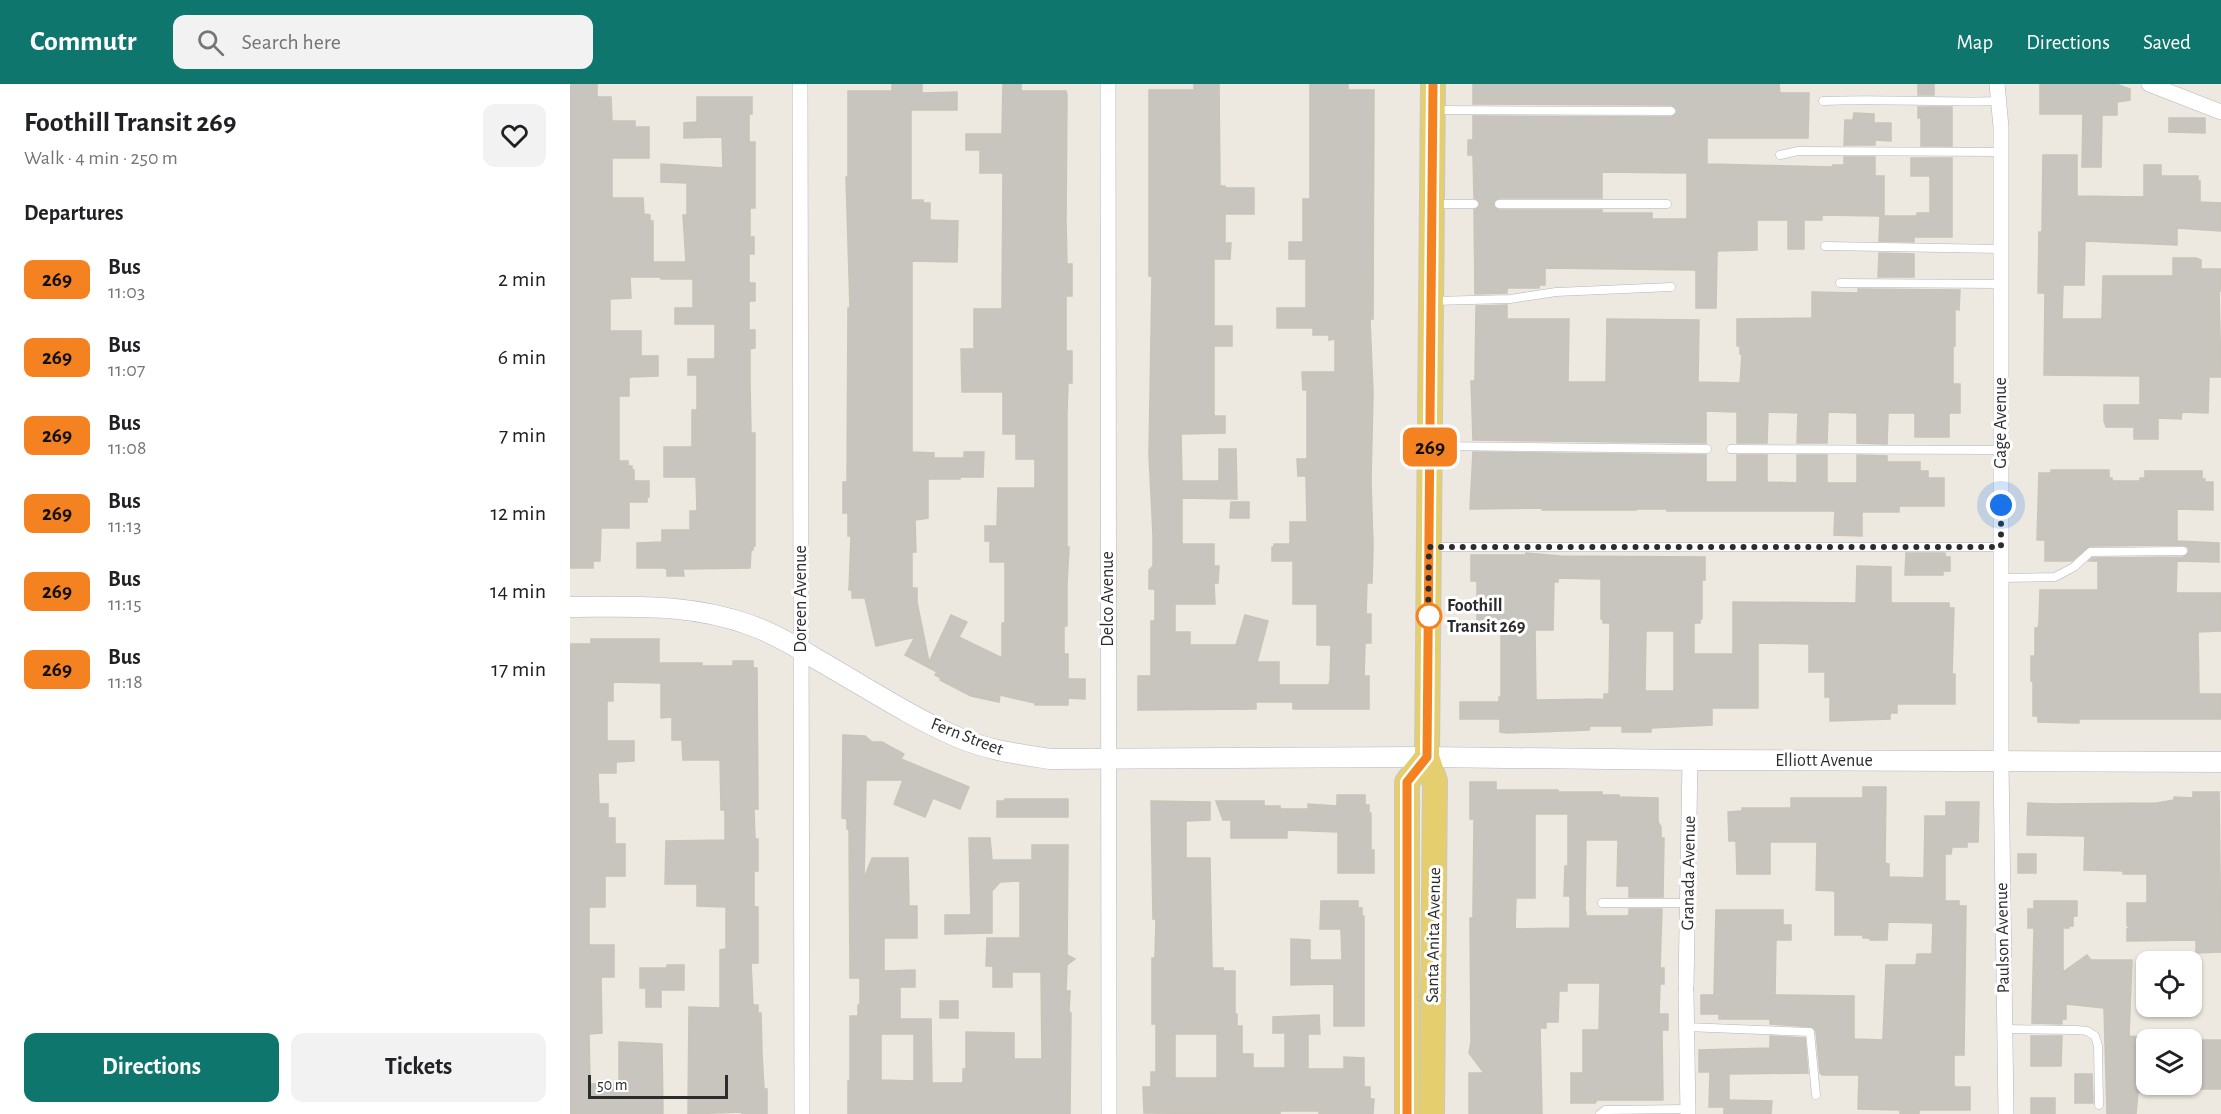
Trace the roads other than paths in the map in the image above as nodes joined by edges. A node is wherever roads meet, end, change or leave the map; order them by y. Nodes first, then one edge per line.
1 (800, 84) edge
2 (1108, 84) edge
3 (1433, 84) edge
4 (1997, 84) edge
5 (2149, 84) edge
6 (1823, 101) dead end
7 (1997, 101) junction
8 (1433, 110) junction
9 (1671, 111) dead end
10 (2221, 112) edge
11 (2001, 152) junction
12 (1780, 155) dead end
13 (1432, 204) junction
14 (1474, 204) dead end
15 (1499, 204) dead end
16 (1666, 204) dead end
17 (1825, 246) dead end
18 (2001, 249) junction
19 (1840, 283) dead end
20 (2001, 284) junction
21 (1671, 287) dead end
22 (1431, 301) junction
23 (1430, 446) junction
24 (1707, 449) dead end
25 (1731, 449) dead end
26 (2001, 450) junction
27 (1429, 547) junction
28 (2001, 547) junction
29 (2183, 551) dead end
30 (2001, 578) junction
31 (570, 607) edge
32 (802, 650) junction
33 (1427, 757) junction
34 (1108, 758) junction
35 (1690, 760) junction
36 (2001, 762) junction
37 (2221, 762) edge
38 (1602, 903) dead end
39 (1688, 903) junction
40 (1686, 1027) junction
41 (2005, 1029) junction
42 (1816, 1095) dead end
43 (2098, 1105) dead end
44 (1688, 1112) edge
45 (802, 1114) edge
46 (1109, 1114) edge
47 (1407, 1114) edge
48 (1432, 1114) edge
49 (1600, 1114) edge
50 (2006, 1114) edge

1 - 32 street, Doreen Avenue
2 - 34 street, Delco Avenue
3 - 8 main road, Santa Anita Avenue
4 - 7 street, Gage Avenue
5 - 10 street
6 - 7 lane
7 - 11 street, Gage Avenue
8 - 9 lane
8 - 13 main road, Santa Anita Avenue
11 - 12 lane
11 - 18 street, Gage Avenue
13 - 14 lane
13 - 22 main road, Santa Anita Avenue
15 - 16 lane
17 - 18 lane
18 - 20 street, Gage Avenue
19 - 20 lane
20 - 26 street, Gage Avenue
21 - 22 lane
22 - 23 main road, Santa Anita Avenue
23 - 24 lane
23 - 27 main road, Santa Anita Avenue
25 - 26 lane
26 - 28 street, Gage Avenue
27 - 28 lane
27 - 33 main road, Santa Anita Avenue
28 - 30 street, Gage Avenue
29 - 30 lane
30 - 36 street, Gage Avenue
31 - 32 street, Fern Street
32 - 34 street, Fern Street
32 - 45 street, Doreen Avenue
33 - 34 street, Fern Street
33 - 35 street, Elliott Avenue
33 - 47 main road, Santa Anita Avenue
33 - 48 main road, Santa Anita Avenue
34 - 46 street, Delco Avenue
35 - 36 street, Elliott Avenue
35 - 39 street, Granada Avenue
36 - 37 street, Elliott Avenue
36 - 41 street, Paulson Avenue
38 - 39 lane
39 - 40 street, Granada Avenue
40 - 42 lane
40 - 44 street, Granada Avenue
41 - 43 lane
41 - 50 street, Paulson Avenue
44 - 49 lane

